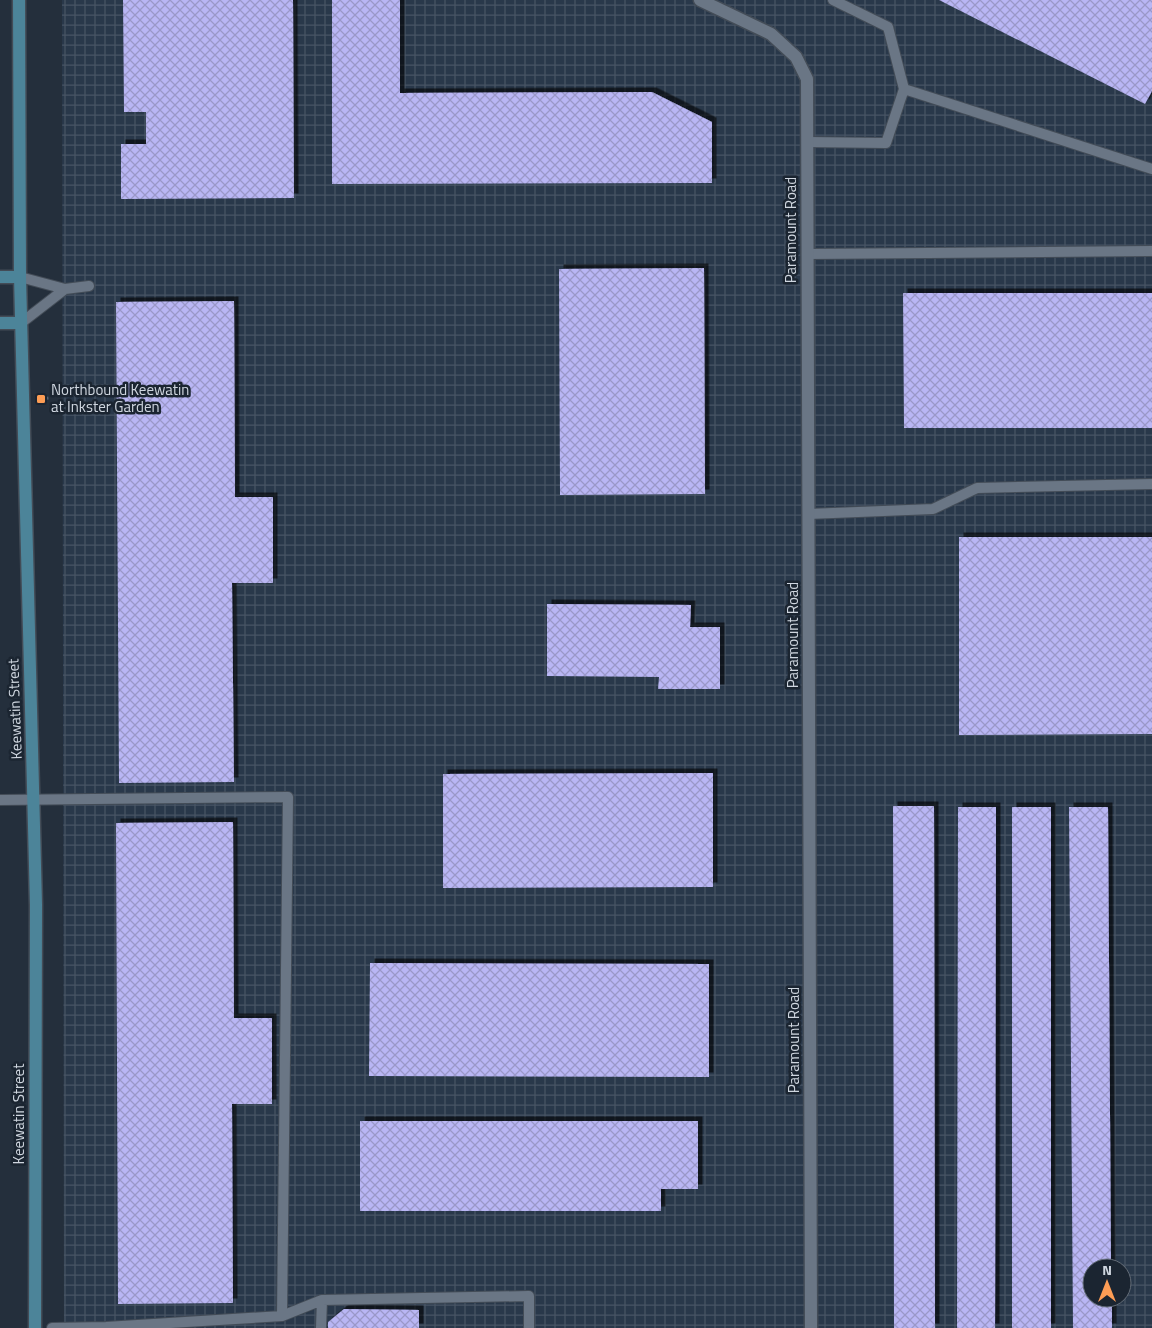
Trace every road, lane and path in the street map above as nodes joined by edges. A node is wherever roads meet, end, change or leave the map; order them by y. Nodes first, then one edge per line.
1 (19, 0) edge
2 (700, 0) edge
3 (833, 0) edge
4 (904, 88) junction
5 (807, 142) junction
6 (1152, 168) edge
7 (1152, 250) edge
8 (808, 254) junction
9 (0, 277) edge
10 (20, 277) junction
11 (89, 286) dead end
12 (65, 289) junction
13 (21, 323) junction
14 (0, 324) edge
15 (49, 398) dead end
16 (41, 399) dead end
17 (1152, 484) edge
18 (808, 514) junction
19 (0, 800) edge
20 (34, 800) junction
21 (322, 1300) junction
22 (282, 1316) junction
23 (35, 1328) edge
24 (52, 1328) edge
25 (106, 1328) edge
26 (321, 1328) edge
27 (529, 1328) edge
28 (811, 1328) edge

1 - 10 street, Keewatin Street
2 - 5 street, Paramount Road
3 - 4 lane
4 - 5 lane
4 - 6 lane
5 - 8 street, Paramount Road
7 - 8 lane
8 - 18 street, Paramount Road
9 - 10 street
10 - 12 lane
10 - 13 street, Keewatin Street
11 - 12 lane
12 - 13 lane
13 - 14 street
13 - 20 street, Keewatin Street
15 - 16 path
17 - 18 lane
18 - 28 street, Paramount Road
19 - 20 lane
20 - 22 lane
20 - 23 street, Keewatin Street
21 - 22 lane
21 - 26 lane
21 - 27 lane
22 - 25 lane
24 - 25 lane

